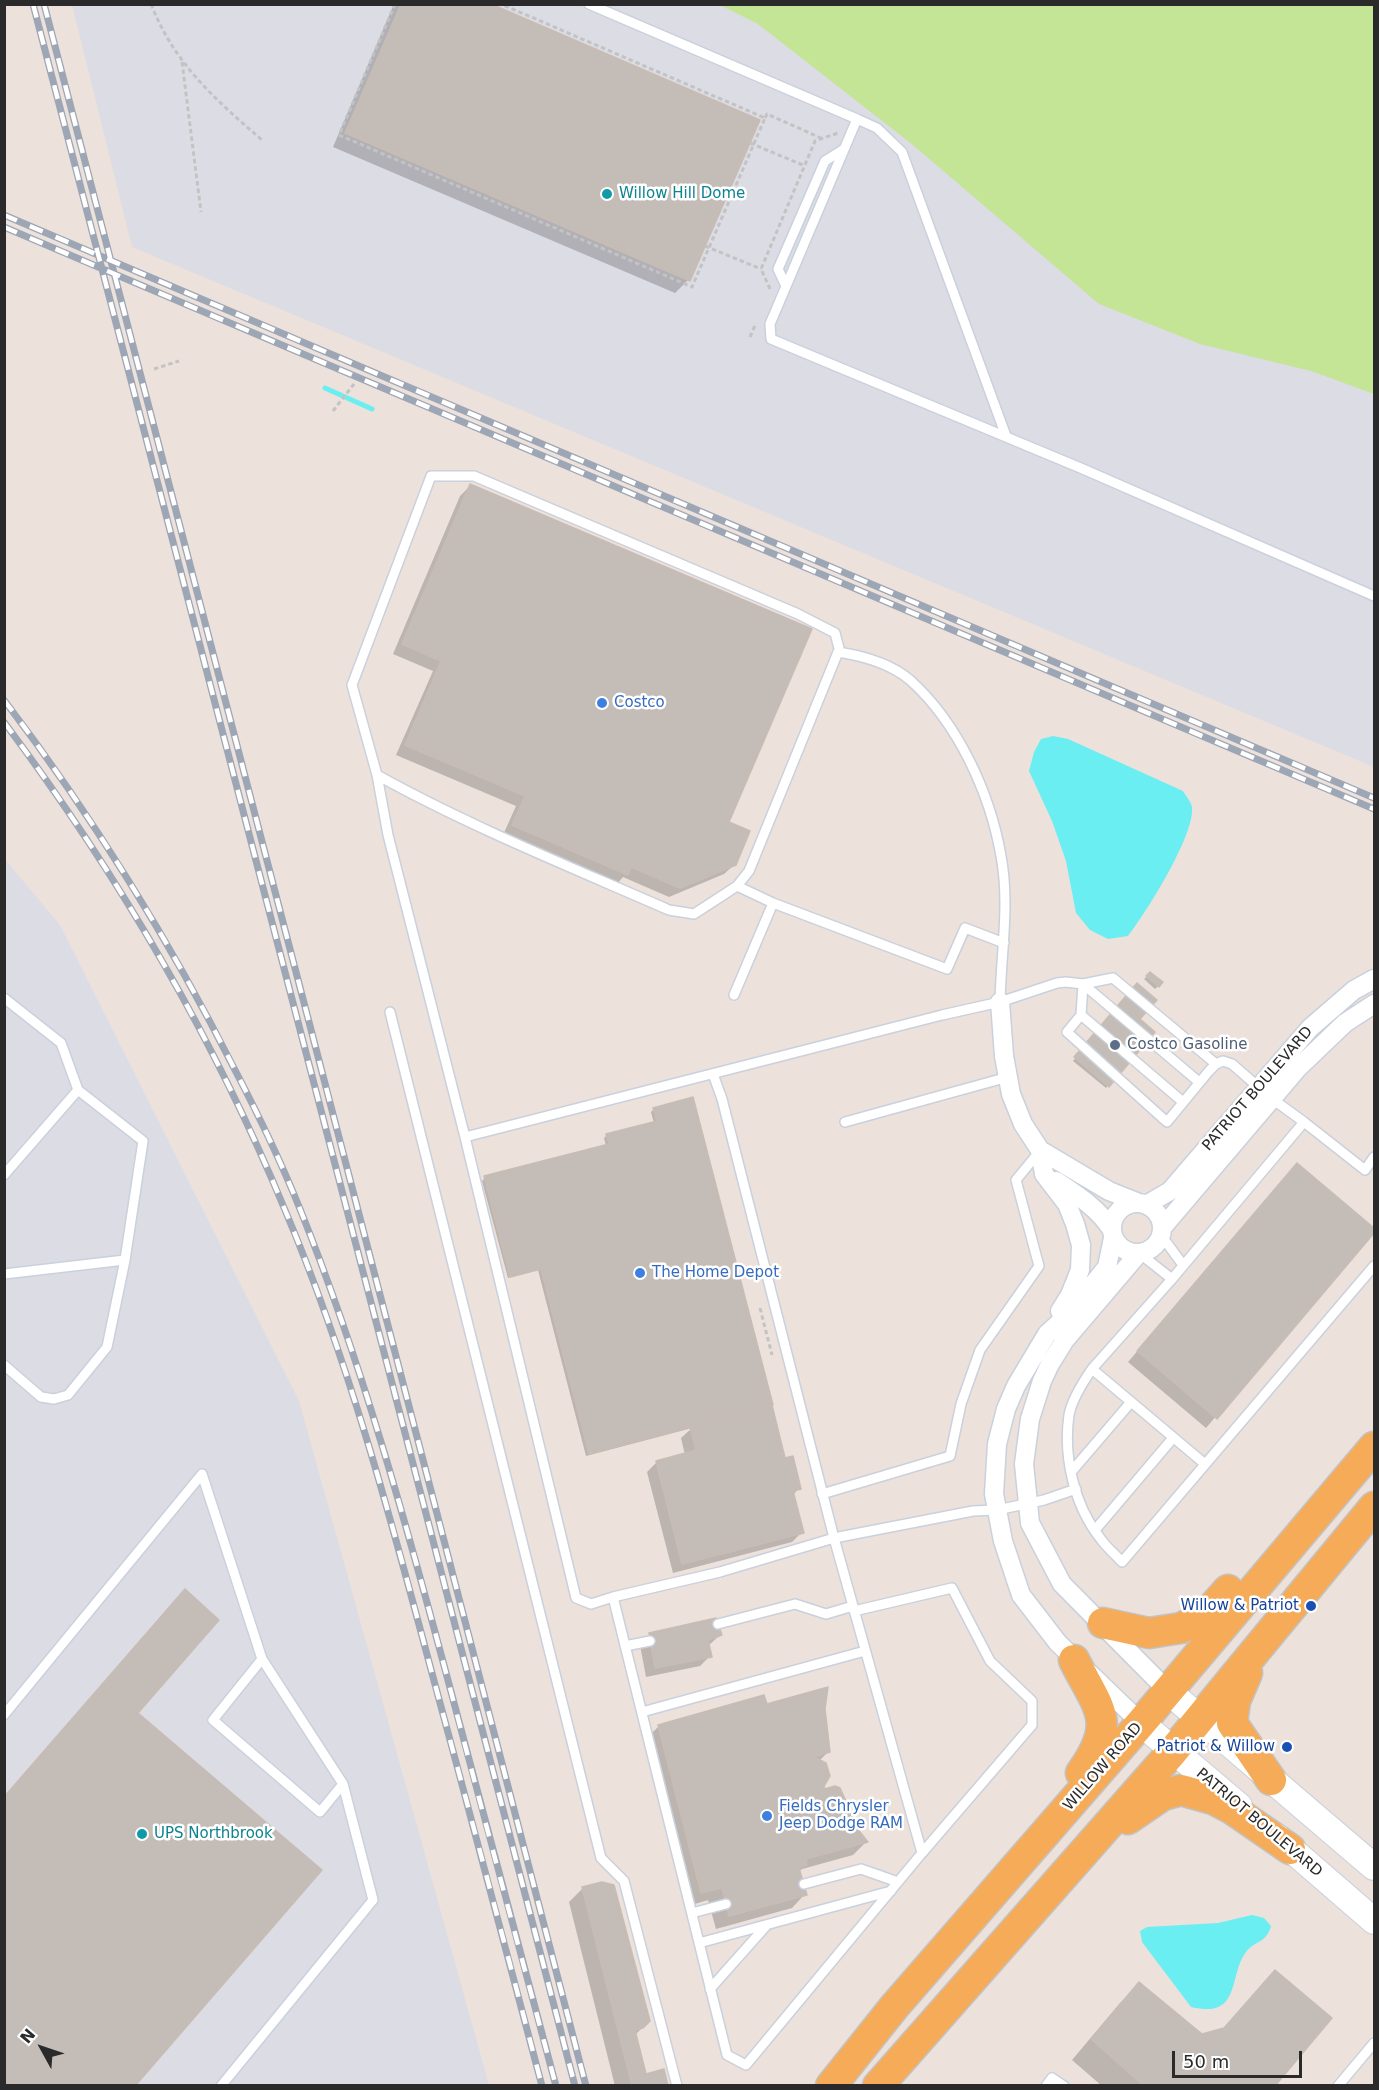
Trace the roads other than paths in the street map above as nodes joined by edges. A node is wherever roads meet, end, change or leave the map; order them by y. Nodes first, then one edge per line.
1 (589, 4) edge
2 (857, 119) junction
3 (844, 149) junction
4 (786, 286) junction
5 (1006, 436) junction
6 (1374, 596) edge
7 (840, 652) junction
8 (377, 776) junction
9 (737, 886) junction
10 (773, 903) junction
11 (1004, 943) junction
12 (1374, 979) edge
13 (1083, 984) junction
14 (734, 995) dead end
15 (4, 998) edge
16 (1000, 1002) junction
17 (1374, 1004) edge
18 (390, 1012) dead end
19 (1081, 1015) junction
20 (1216, 1064) junction
21 (713, 1074) junction
22 (1008, 1077) junction
23 (1200, 1082) junction
24 (78, 1090) junction
25 (1265, 1093) junction
26 (1183, 1102) junction
27 (845, 1122) dead end
28 (1304, 1122) junction
29 (465, 1137) junction
30 (1040, 1150) junction
31 (1374, 1157) edge
32 (1044, 1173) junction
33 (4, 1176) edge
34 (1143, 1204) junction
35 (1161, 1232) junction
36 (1112, 1234) junction
37 (1139, 1253) junction
38 (125, 1260) junction
39 (1183, 1265) junction
40 (1374, 1266) edge
41 (4, 1274) edge
42 (1172, 1279) junction
43 (1047, 1334) junction
44 (4, 1365) edge
45 (1092, 1369) junction
46 (1131, 1402) junction
47 (1173, 1437) junction
48 (1374, 1447) edge
49 (1206, 1464) junction
50 (1071, 1471) junction
51 (1076, 1489) junction
52 (1337, 1491) junction
53 (822, 1494) junction
54 (1028, 1503) junction
55 (1374, 1507) edge
56 (997, 1510) junction
57 (1095, 1530) junction
58 (834, 1538) junction
59 (613, 1597) junction
60 (853, 1608) junction
61 (1103, 1623) junction
62 (718, 1624) dead end
63 (1266, 1639) junction
64 (650, 1641) dead end
65 (625, 1646) junction
66 (865, 1651) junction
67 (262, 1659) junction
68 (1074, 1660) junction
69 (1168, 1691) junction
70 (642, 1712) junction
71 (4, 1715) edge
72 (1200, 1719) junction
73 (1141, 1723) junction
74 (1173, 1751) junction
75 (1270, 1780) junction
76 (343, 1785) junction
77 (1290, 1849) junction
78 (922, 1854) junction
79 (1374, 1867) edge
80 (898, 1882) junction
81 (804, 1884) dead end
82 (891, 1890) junction
83 (726, 1904) dead end
84 (692, 1914) junction
85 (1374, 1921) edge
86 (766, 1925) junction
87 (699, 1943) junction
88 (710, 1989) junction
89 (894, 2007) junction
90 (1374, 2043) edge
91 (911, 2050) junction
92 (220, 2085) edge
93 (677, 2085) edge
94 (831, 2085) edge
95 (878, 2085) edge
96 (1046, 2085) edge
97 (1064, 2085) edge
98 (1338, 2085) edge

1 - 2 lane
2 - 3 lane
2 - 5 lane
3 - 4 lane
3 - 4 lane
4 - 5 lane
5 - 6 lane
7 - 8 lane
7 - 9 lane
7 - 11 lane
8 - 9 lane
8 - 29 lane
9 - 10 lane
10 - 11 lane
10 - 14 lane
11 - 16 lane
12 - 25 street, PATRIOT BOULEVARD
13 - 16 lane
13 - 19 lane
13 - 20 lane
13 - 23 lane
15 - 24 lane
16 - 21 lane
16 - 22 street
17 - 25 street, PATRIOT BOULEVARD
18 - 93 lane
19 - 26 lane
19 - 26 lane
20 - 23 lane
20 - 25 lane
21 - 29 lane
21 - 53 lane
22 - 27 lane
22 - 30 street
23 - 26 lane
24 - 33 lane
24 - 38 lane
25 - 28 lane
25 - 34 street, PATRIOT BOULEVARD
25 - 35 street, PATRIOT BOULEVARD
28 - 31 lane
28 - 39 lane
29 - 59 lane
30 - 32 street
30 - 34 street
30 - 53 lane
32 - 36 street
32 - 43 street
34 - 35 street
34 - 36 street, PATRIOT BOULEVARD
35 - 37 street, PATRIOT BOULEVARD
35 - 39 lane
36 - 37 street
36 - 43 street, PATRIOT BOULEVARD
37 - 42 lane
37 - 54 street, PATRIOT BOULEVARD
38 - 41 lane
38 - 44 lane
39 - 42 lane
40 - 49 lane
42 - 45 lane
43 - 56 street, PATRIOT BOULEVARD
45 - 46 lane
45 - 50 lane
46 - 47 lane
46 - 50 lane
47 - 49 lane
47 - 57 lane
48 - 52 main road, WILLOW ROAD
49 - 57 lane
50 - 51 lane
51 - 54 lane
51 - 57 lane
52 - 61 main road
52 - 69 main road, WILLOW ROAD
53 - 58 lane
54 - 56 lane
54 - 61 street, PATRIOT BOULEVARD
55 - 63 main road
56 - 58 lane
56 - 68 street, PATRIOT BOULEVARD
58 - 59 lane
58 - 60 lane
59 - 65 lane
60 - 62 lane
60 - 66 lane
60 - 78 lane
61 - 69 street, PATRIOT BOULEVARD
63 - 72 main road
63 - 75 main road
64 - 65 lane
65 - 70 lane
66 - 70 lane
66 - 78 lane
67 - 71 lane
67 - 76 lane
67 - 76 lane
68 - 73 street, PATRIOT BOULEVARD
68 - 89 main road
69 - 72 main road, PATRIOT BOULEVARD
69 - 73 main road, WILLOW ROAD
70 - 84 lane
72 - 74 main road
72 - 75 main road, PATRIOT BOULEVARD
73 - 74 main road, PATRIOT BOULEVARD
73 - 89 main road, WILLOW ROAD
74 - 77 main road, PATRIOT BOULEVARD
74 - 91 main road
75 - 79 main road, PATRIOT BOULEVARD
76 - 92 lane
77 - 85 main road, PATRIOT BOULEVARD
77 - 91 main road
78 - 80 lane
80 - 81 lane
80 - 82 lane
82 - 86 lane
82 - 88 lane
83 - 84 lane
84 - 87 lane
86 - 87 lane
86 - 88 lane
87 - 88 lane
89 - 94 main road, WILLOW ROAD
90 - 98 lane
91 - 95 main road
96 - 97 lane

